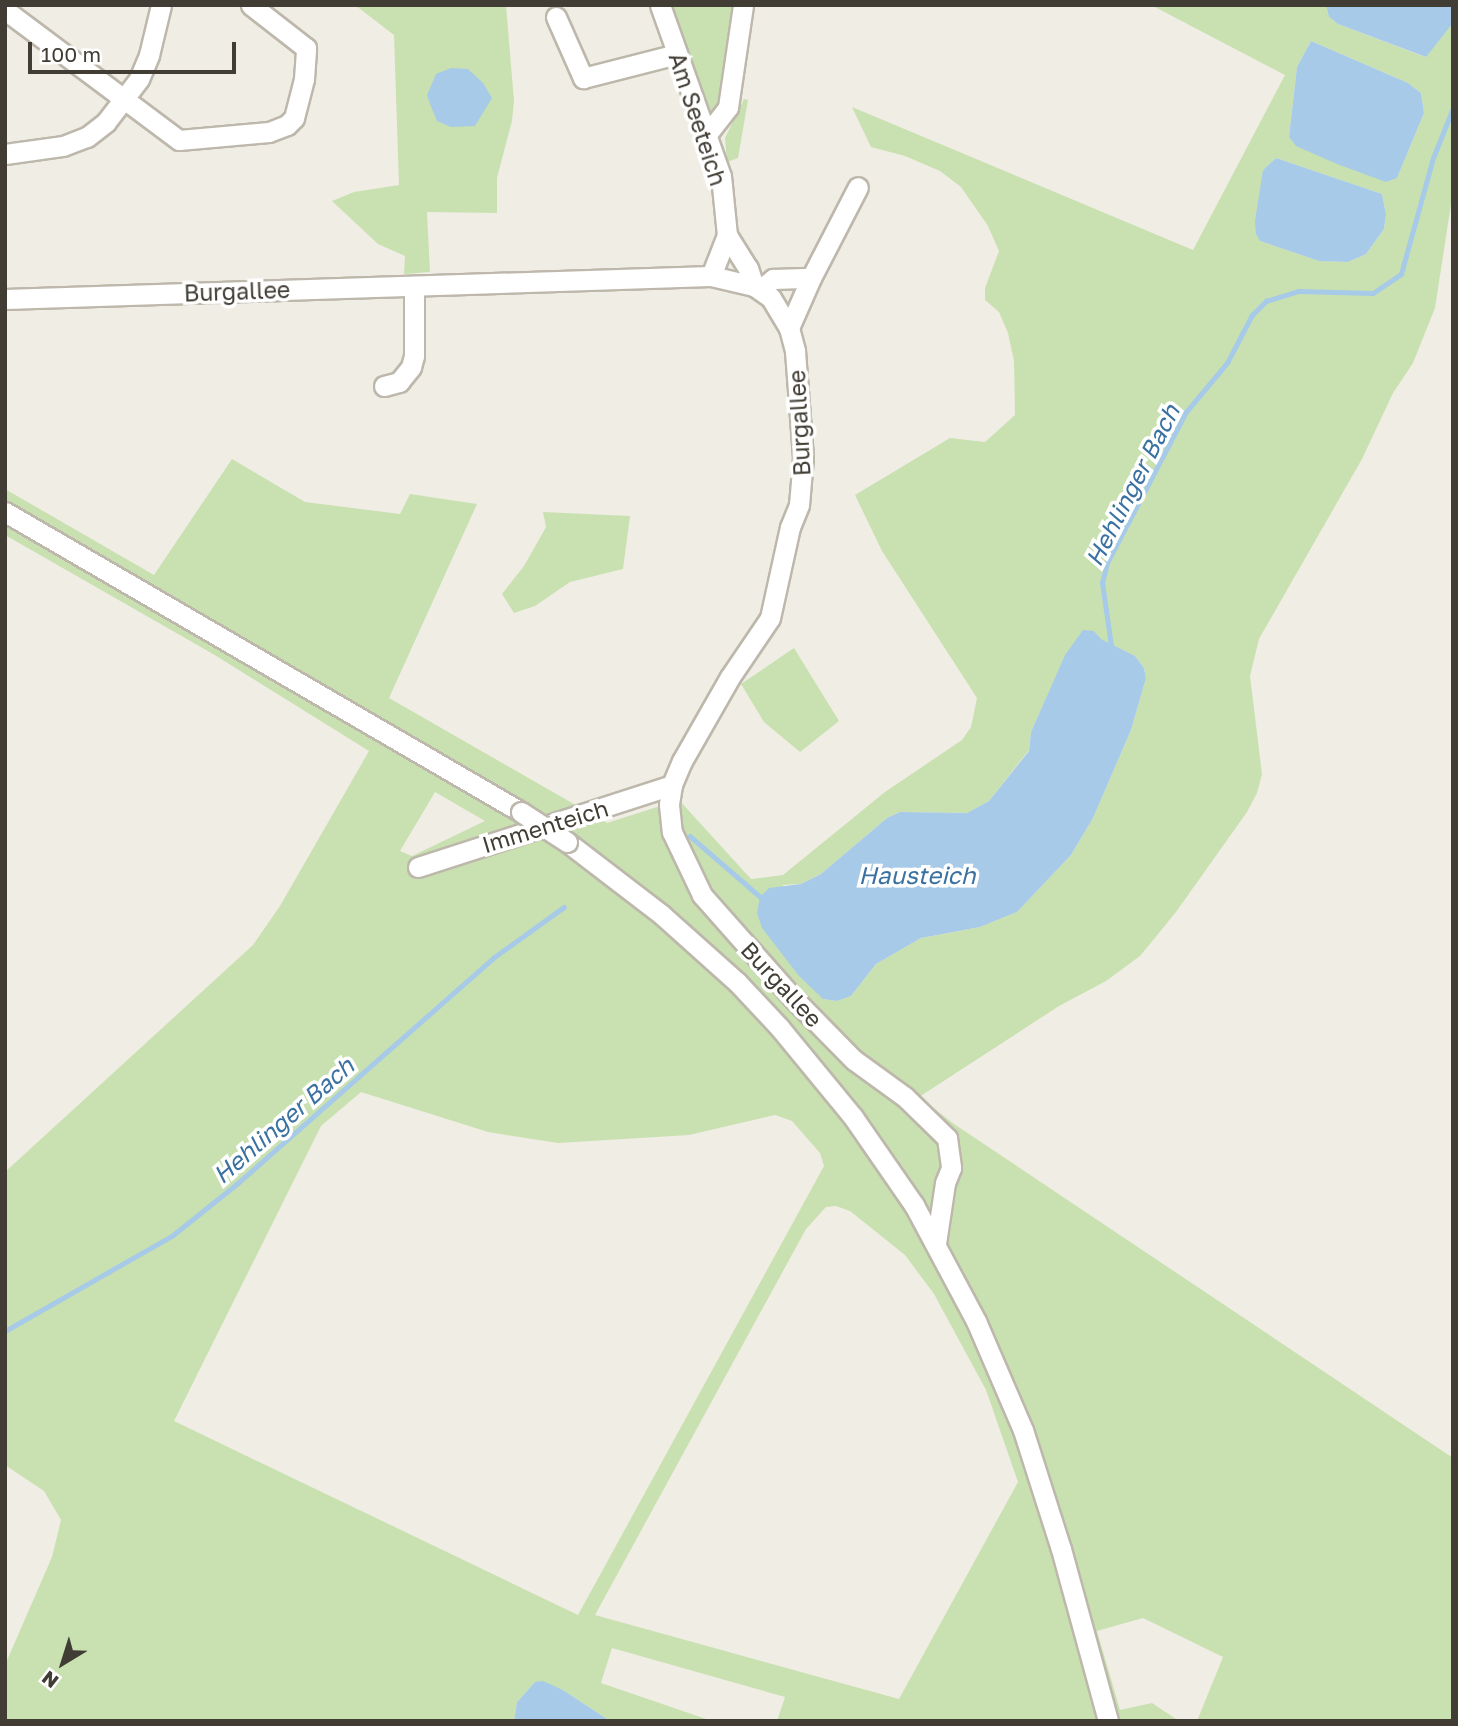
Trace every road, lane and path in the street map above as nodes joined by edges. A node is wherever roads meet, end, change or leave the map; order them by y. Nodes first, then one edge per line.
1 (161, 5) edge
2 (251, 5) edge
3 (660, 5) edge
4 (743, 5) edge
5 (5, 10) edge
6 (556, 17) dead end
7 (677, 54) junction
8 (125, 99) junction
9 (708, 133) junction
10 (5, 154) edge
11 (858, 187) dead end
12 (727, 235) junction
13 (711, 275) junction
14 (811, 278) junction
15 (414, 286) junction
16 (758, 287) junction
17 (5, 299) edge
18 (789, 328) junction
19 (384, 386) dead end
20 (5, 512) edge
21 (672, 785) junction
22 (418, 866) dead end
23 (945, 1183) junction
24 (914, 1205) junction
25 (936, 1244) junction
26 (1108, 1721) edge

1 - 8 street
2 - 8 street
3 - 7 street, Am Seeteich
4 - 9 street
5 - 8 street
6 - 7 street
7 - 9 street, Am Seeteich
8 - 10 street
9 - 12 street, Am Seeteich
11 - 14 street
12 - 13 street, Am Seeteich
12 - 16 street, Am Seeteich
13 - 15 street, Burgallee
13 - 16 street, Burgallee
14 - 16 street
14 - 18 street
15 - 17 street, Burgallee
15 - 19 street
16 - 18 street, Burgallee
18 - 21 street, Burgallee
20 - 24 street, bridge
21 - 22 street, Immenteich
21 - 23 street, Burgallee
23 - 24 street
23 - 25 street, Burgallee
24 - 25 street
25 - 26 street

